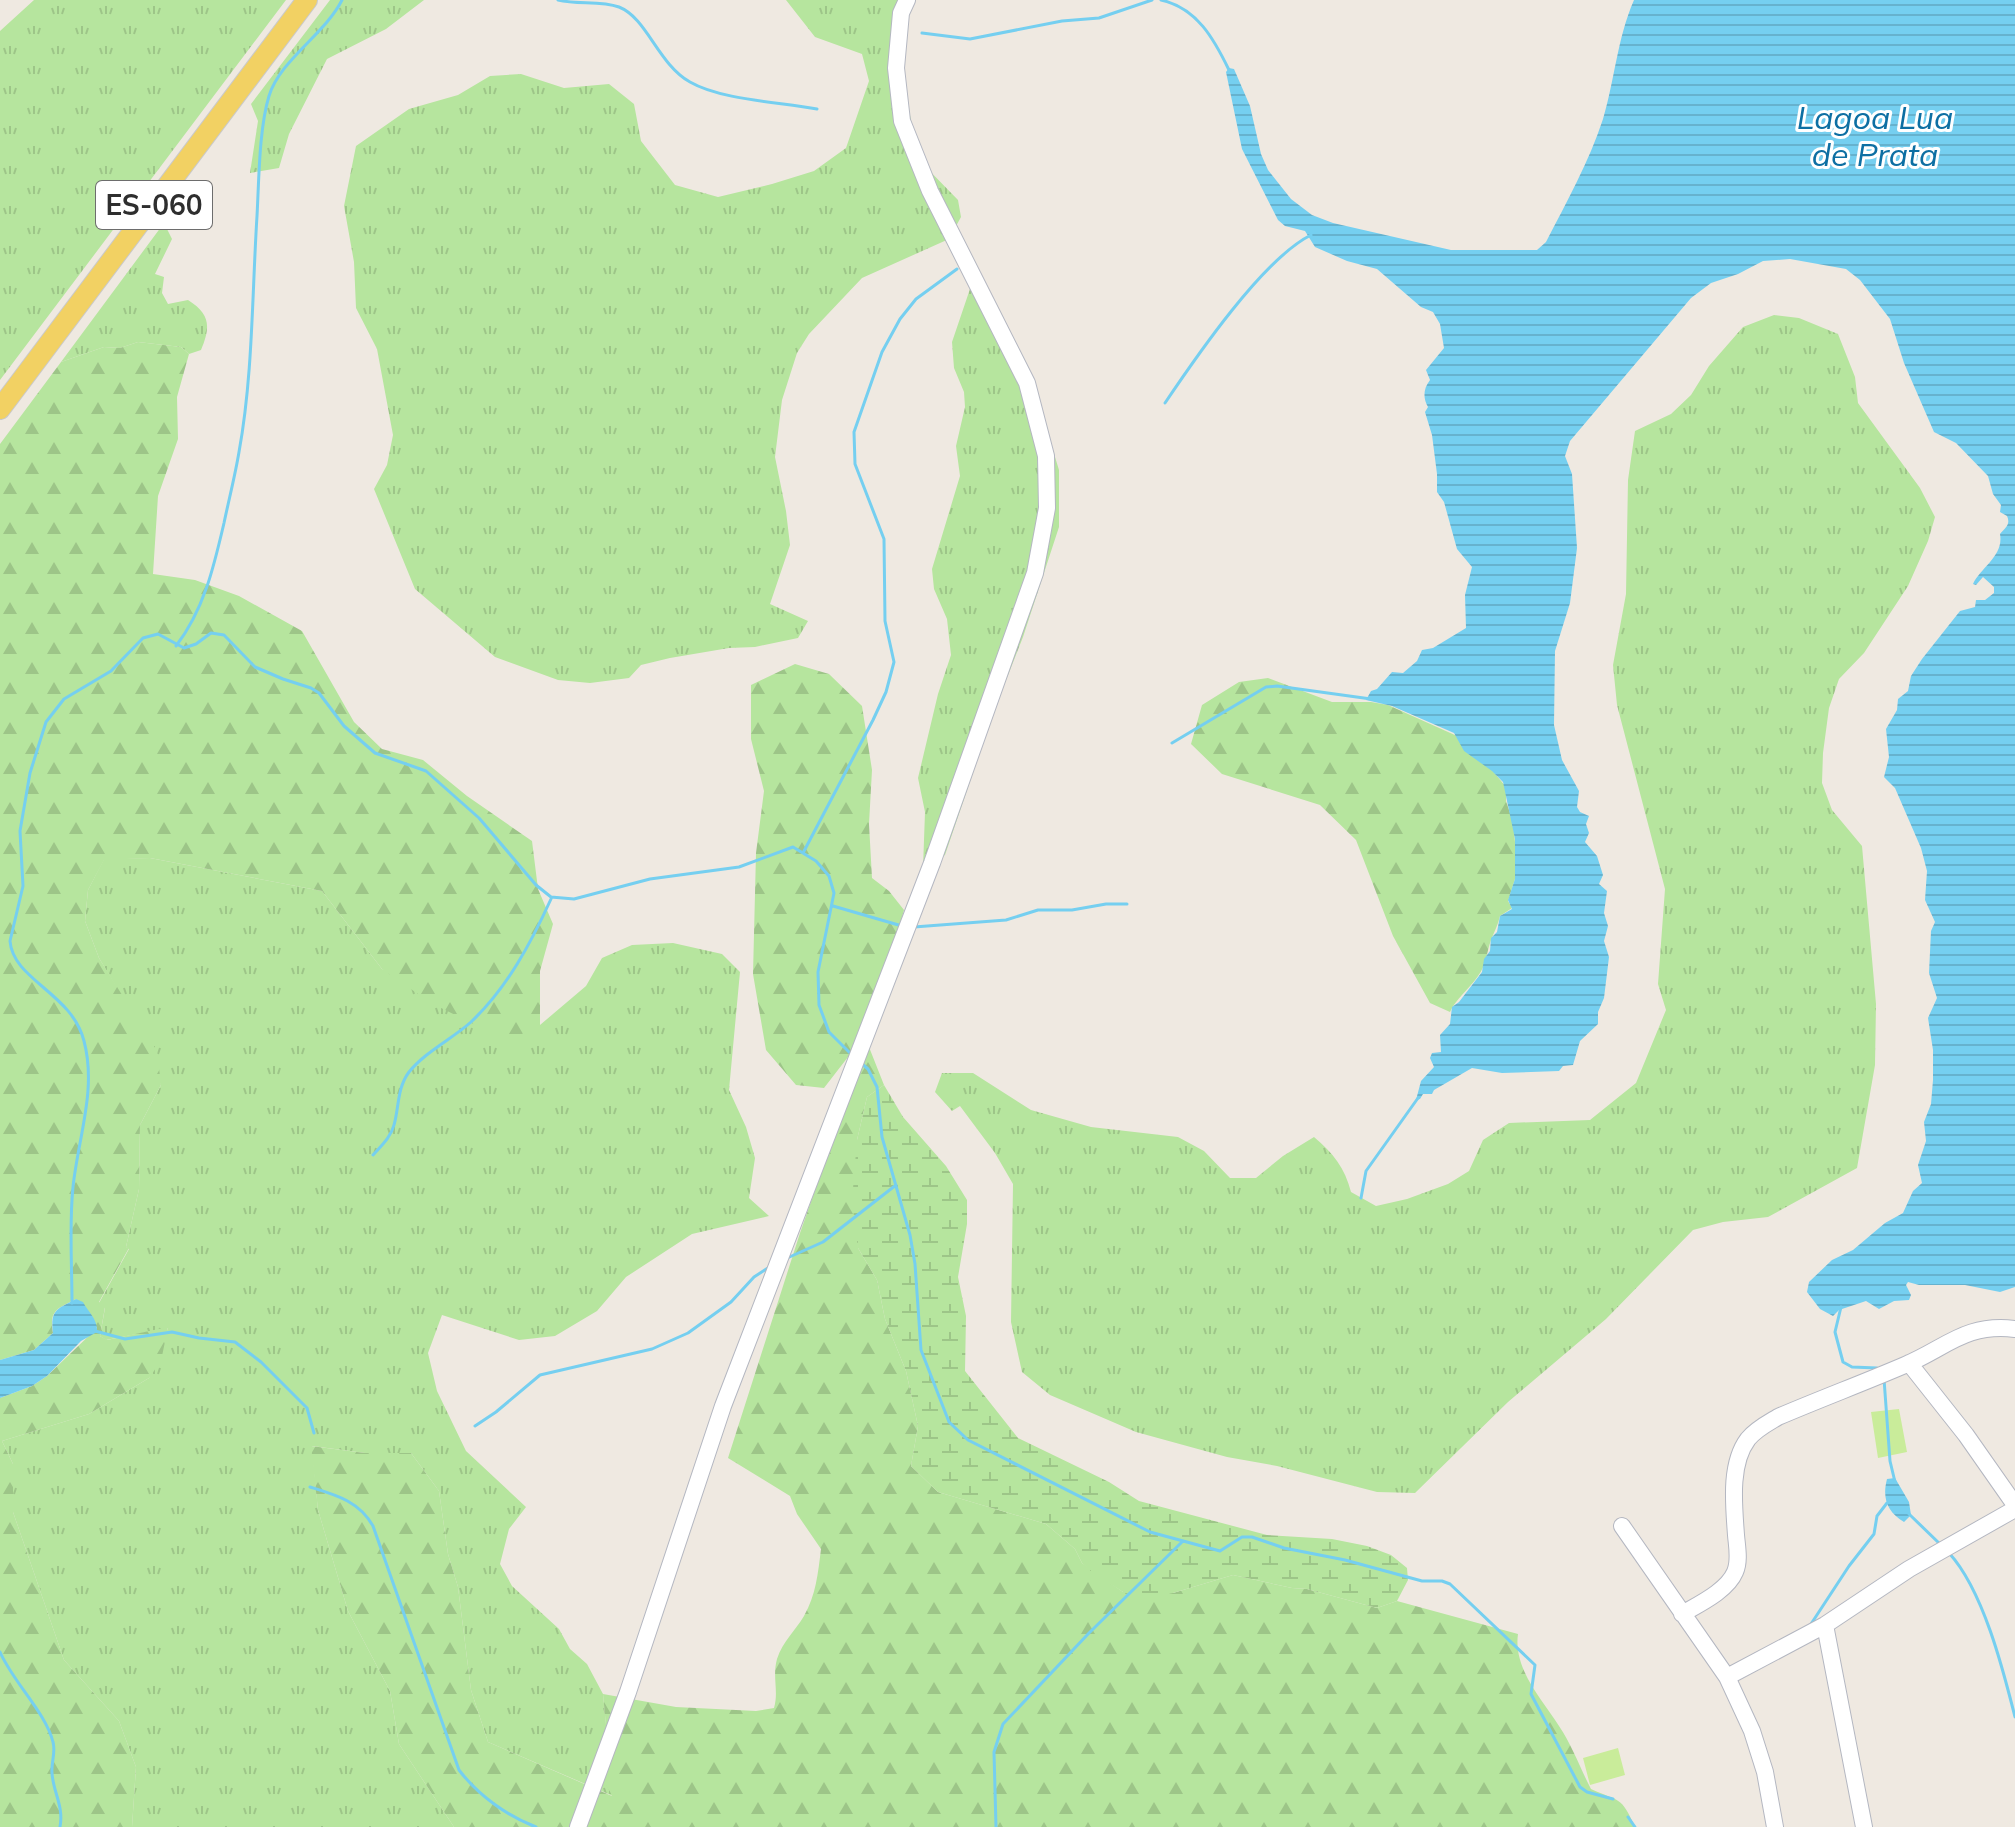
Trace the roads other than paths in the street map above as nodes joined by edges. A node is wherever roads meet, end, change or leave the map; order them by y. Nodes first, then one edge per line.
1 (307, 0) edge
2 (907, 0) edge
3 (0, 409) edge
4 (2015, 1329) edge
5 (1909, 1363) junction
6 (2015, 1507) edge
7 (1622, 1526) dead end
8 (1682, 1614) junction
9 (1825, 1625) junction
10 (1727, 1677) junction
11 (578, 1827) edge
12 (1775, 1827) edge
13 (1864, 1827) edge

1 - 3 main road, ES-060
2 - 11 street
4 - 5 street
5 - 6 street
5 - 8 street
6 - 9 street
7 - 8 street
8 - 10 street
9 - 10 street
9 - 13 street
10 - 12 street

